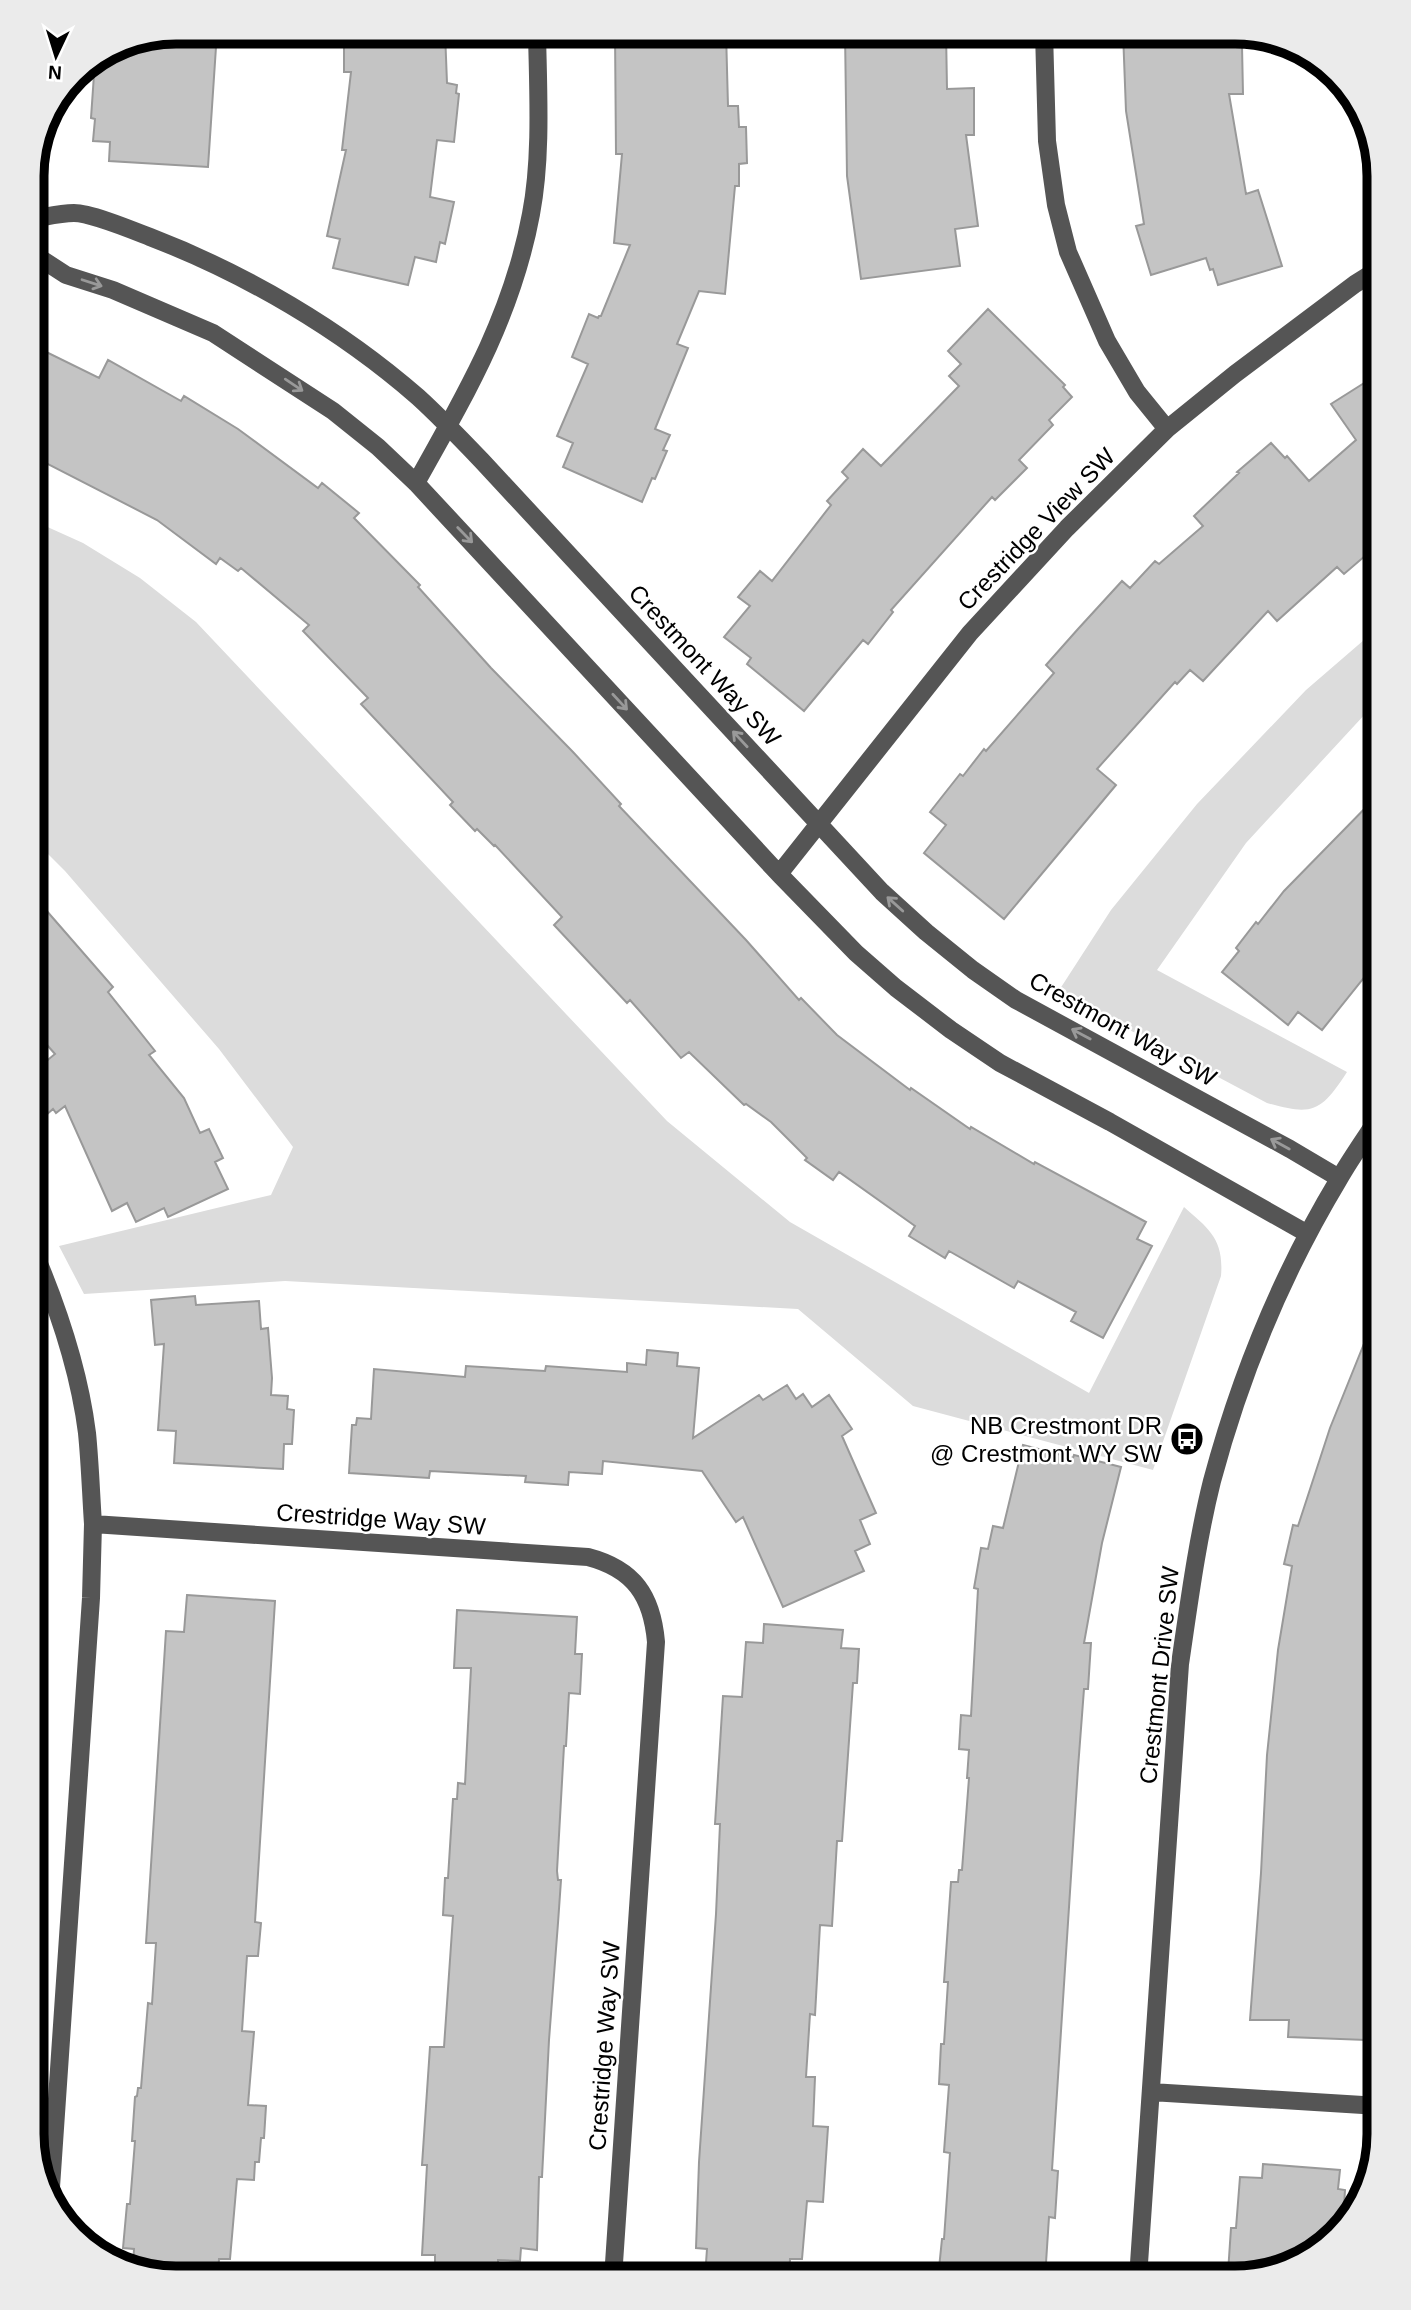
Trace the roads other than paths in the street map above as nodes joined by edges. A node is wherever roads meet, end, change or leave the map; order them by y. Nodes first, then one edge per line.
1 (537, 44) edge
2 (1044, 44) edge
3 (44, 217) edge
4 (44, 261) edge
5 (1367, 278) edge
6 (448, 426) junction
7 (1167, 429) junction
8 (416, 483) junction
9 (819, 824) junction
10 (779, 874) junction
11 (1367, 1136) edge
12 (1339, 1178) junction
13 (1308, 1234) junction
14 (44, 1275) edge
15 (93, 1524) junction
16 (1151, 2092) junction
17 (1367, 2105) edge
18 (52, 2178) edge
19 (614, 2266) edge
20 (1139, 2266) edge

1 - 6 street
2 - 7 street
3 - 6 street, Crestmont Way SW
4 -> 8 street
5 - 7 street, Crestridge View SW
6 - 8 street
9 -> 6 street, Crestmont Way SW
7 - 9 street, Crestridge View SW
8 -> 10 street
9 - 10 street, Crestridge View SW
12 -> 9 street, Crestmont Way SW
10 - 13 street
11 - 12 street, Crestmont Drive SW
12 - 13 street, Crestmont Drive SW
13 - 16 street, Crestmont Drive SW
14 - 15 street
15 - 18 street
15 - 19 street, Crestridge Way SW
16 - 17 street
16 - 20 street, Crestmont Drive SW

